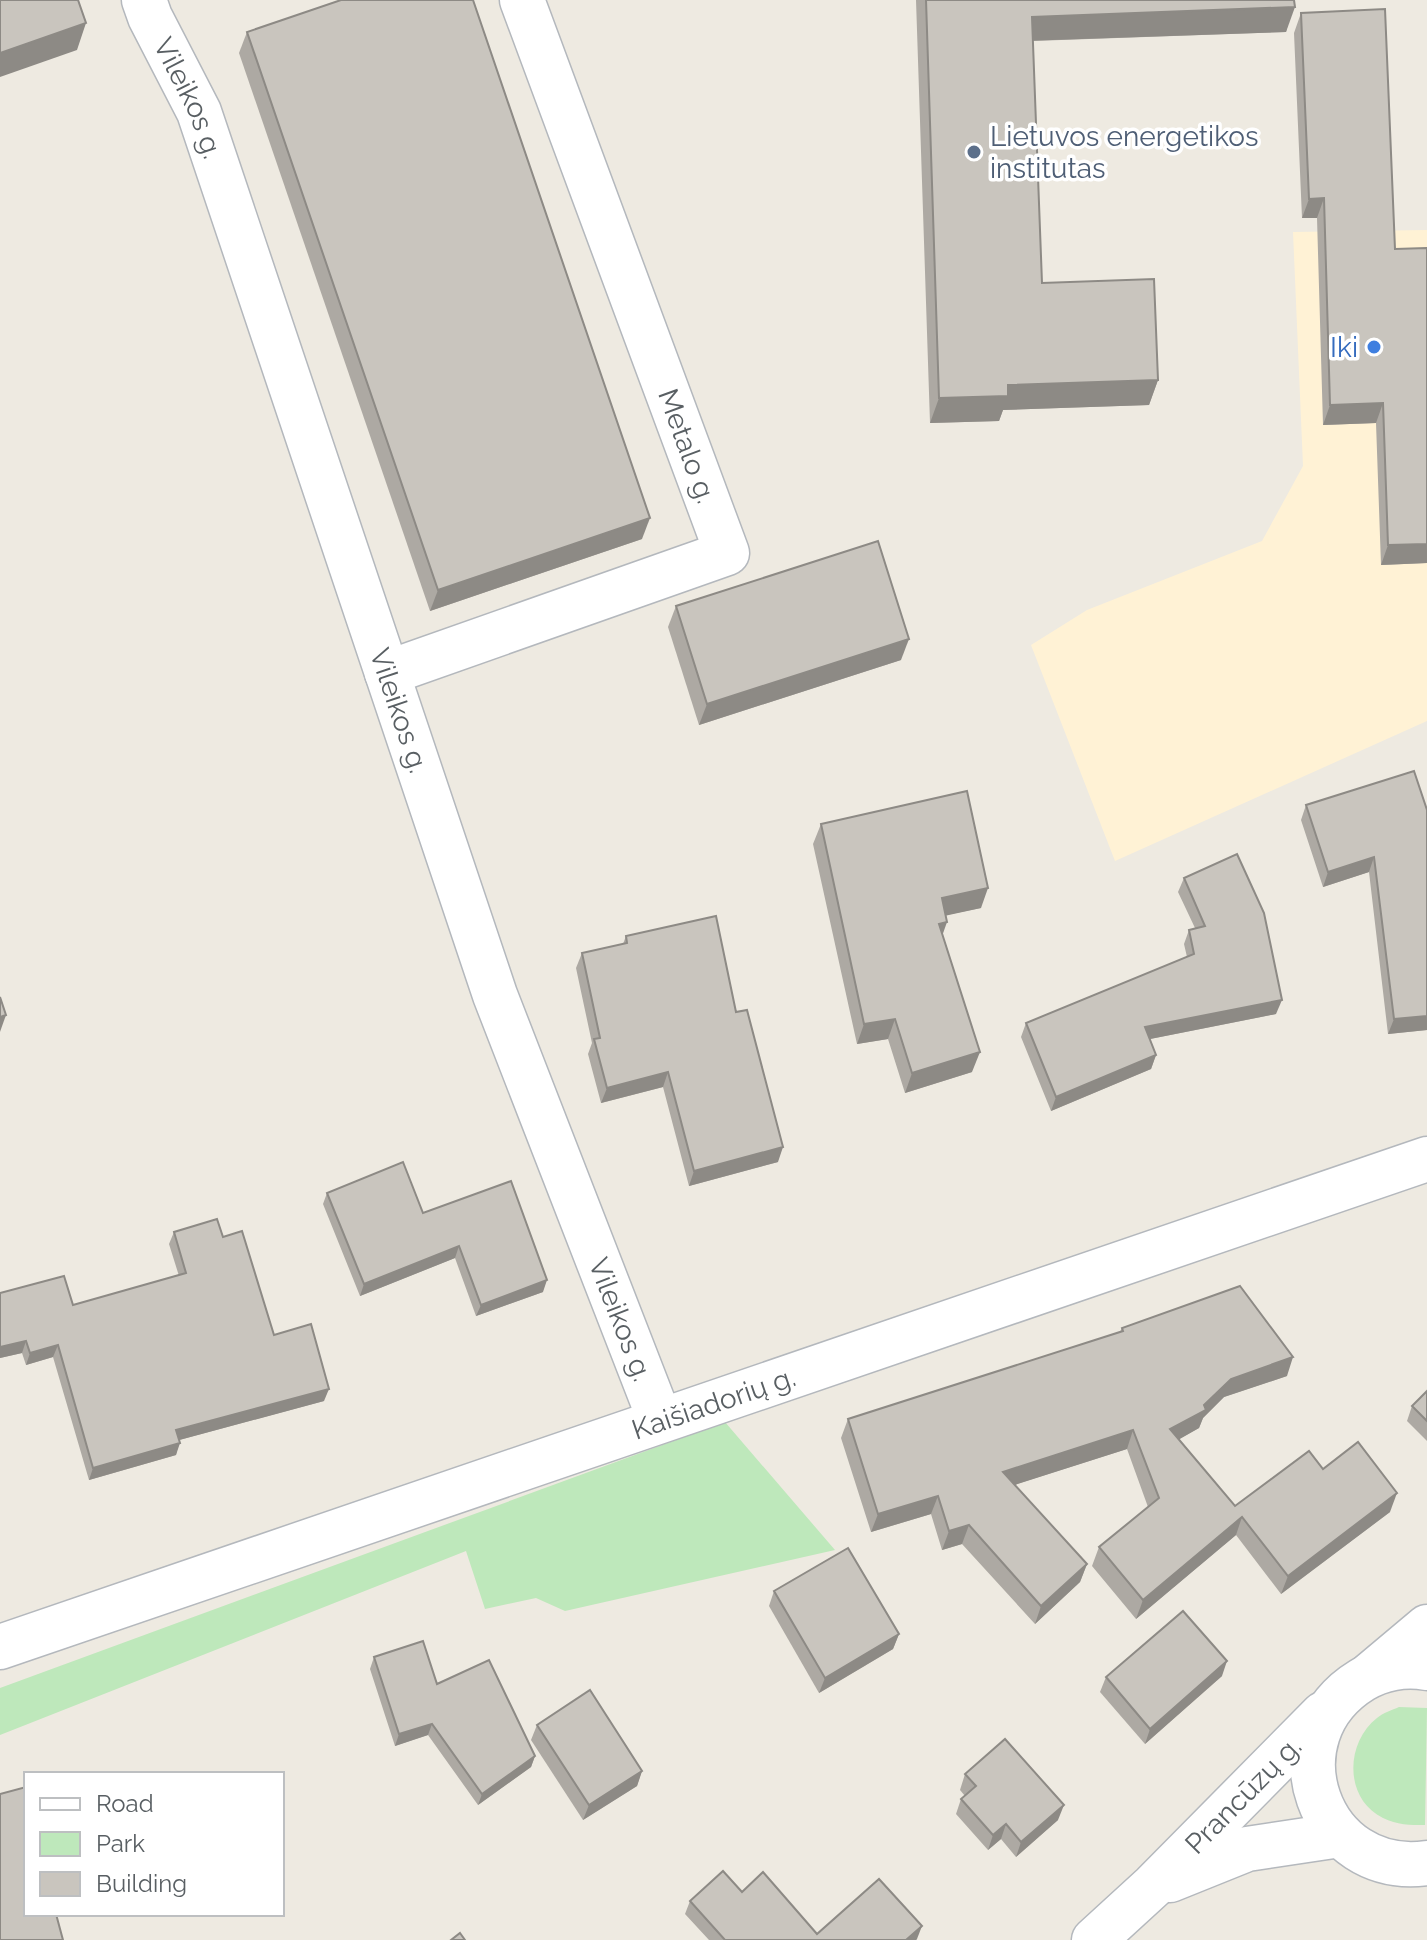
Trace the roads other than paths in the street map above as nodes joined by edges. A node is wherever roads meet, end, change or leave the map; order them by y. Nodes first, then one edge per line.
1 (144, 0) edge
2 (522, 0) edge
3 (387, 673) junction
4 (1427, 1159) edge
5 (660, 1420) junction
6 (1427, 1627) edge
7 (0, 1647) edge
8 (1427, 1668) edge
9 (1371, 1674) junction
10 (1333, 1704) junction
11 (1340, 1835) junction
12 (1427, 1863) edge
13 (1153, 1886) junction
14 (1094, 1940) edge

1 - 3 street, Vileikos g.
2 - 3 street, Metalo g.
3 - 5 street, Vileikos g.
4 - 5 street, Kaišiadorių g.
5 - 7 street, Kaišiadorių g.
6 - 9 street
8 - 9 street
9 - 10 street, Prancūzų g.
10 - 11 street
10 - 13 street, Prancūzų g.
11 - 12 street
11 - 13 street, Prancūzų g.
13 - 14 street, Prancūzų g.

